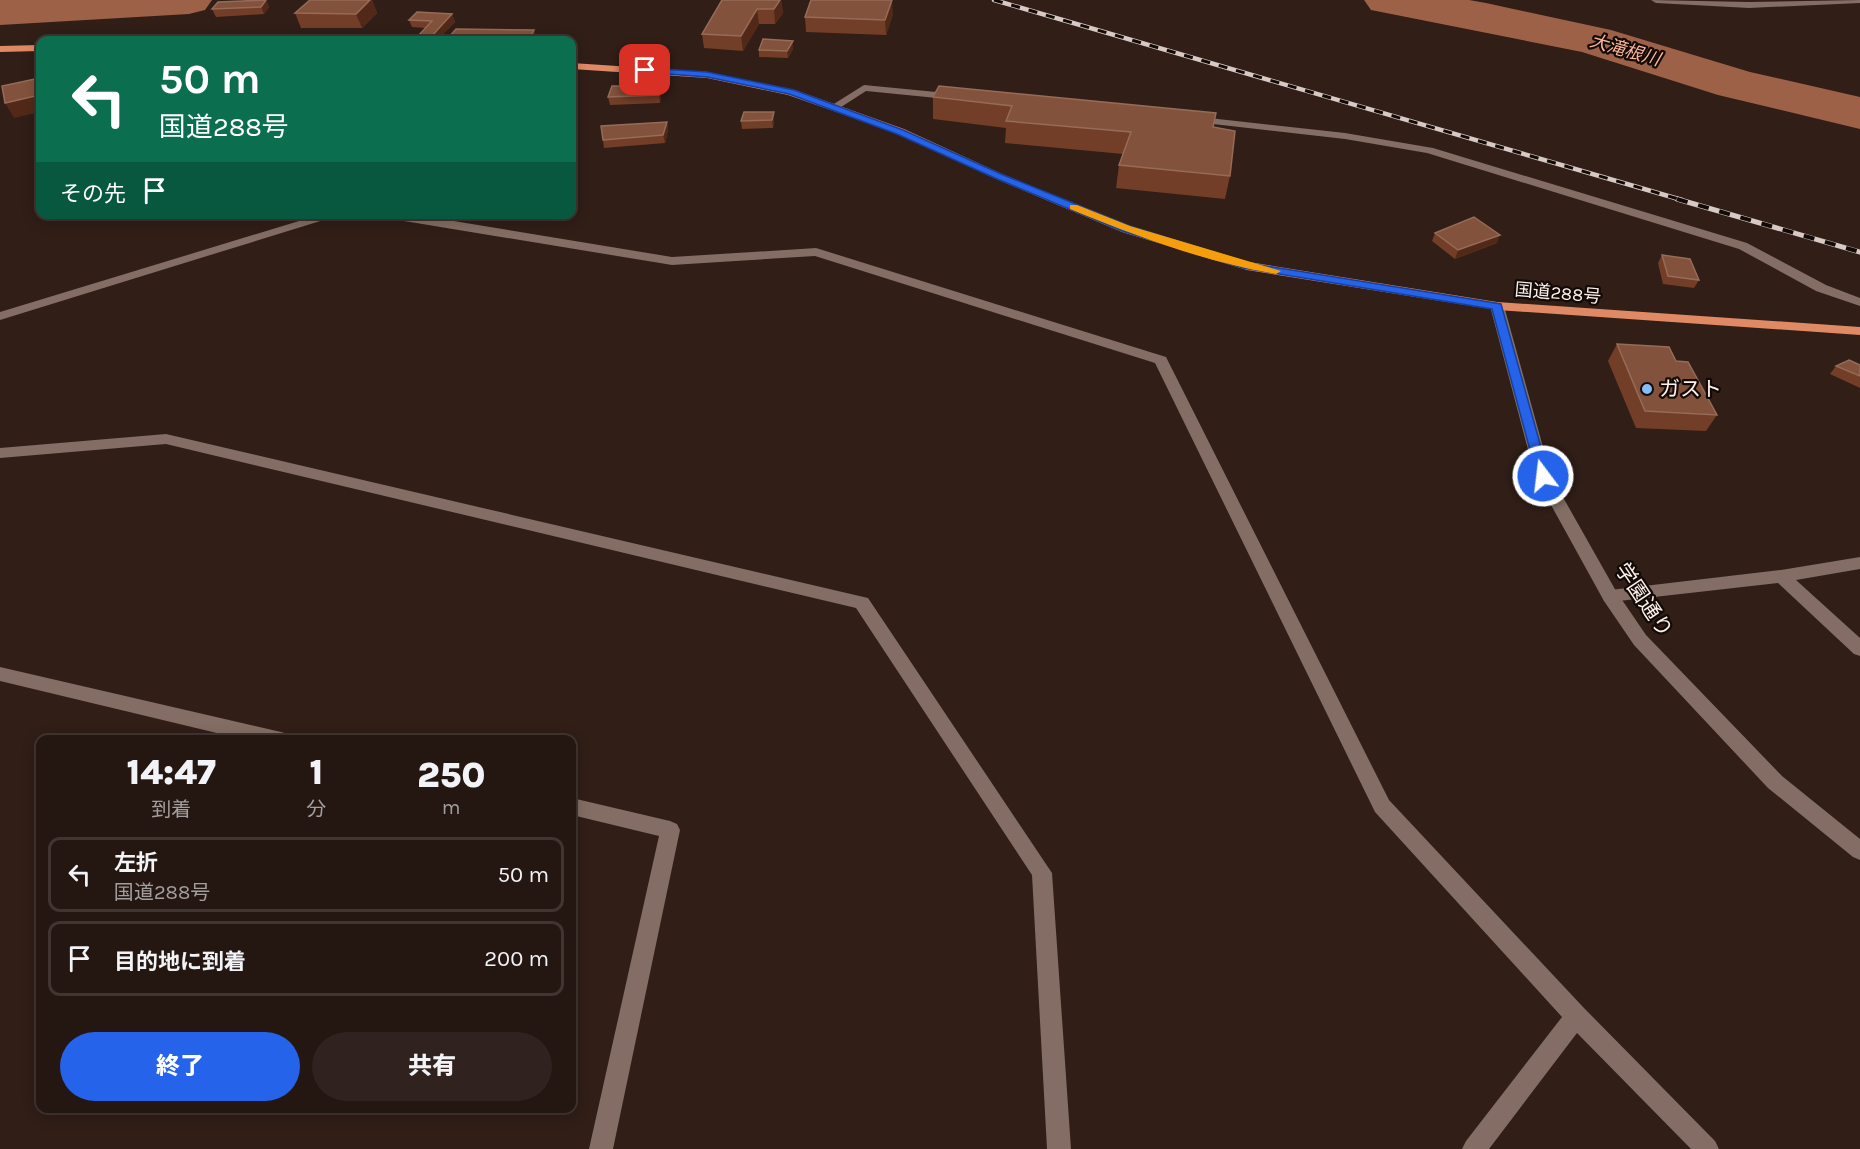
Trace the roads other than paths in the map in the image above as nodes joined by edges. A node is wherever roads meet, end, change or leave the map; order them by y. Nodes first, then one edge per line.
1 (1656, 0) edge
2 (1859, 0) edge
3 (36, 48) edge
4 (0, 49) edge
5 (576, 66) edge
6 (970, 98) edge
7 (834, 107) junction
8 (1181, 118) edge
9 (320, 219) edge
10 (416, 219) edge
11 (1860, 302) edge
12 (1497, 306) junction
13 (0, 316) edge
14 (1860, 331) edge
15 (0, 453) edge
16 (1860, 562) edge
17 (1780, 576) junction
18 (1610, 596) junction
19 (1860, 649) edge
20 (0, 674) edge
21 (260, 735) edge
22 (576, 808) edge
23 (1860, 851) edge
24 (1576, 1016) junction
25 (601, 1149) edge
26 (1059, 1149) edge
27 (1474, 1149) edge
28 (1707, 1149) edge

1 - 2 street
3 - 4 highway
5 - 7 highway, 国道288号
6 - 7 street
7 - 12 highway, 国道288号
8 - 11 street
9 - 13 street
10 - 24 street
12 - 14 highway, 国道288号
12 - 18 street, 学園通り
15 - 26 street
16 - 17 street
17 - 18 street
17 - 19 street
18 - 23 street, 学園通り
20 - 21 street
22 - 25 street
24 - 27 street
24 - 28 street

